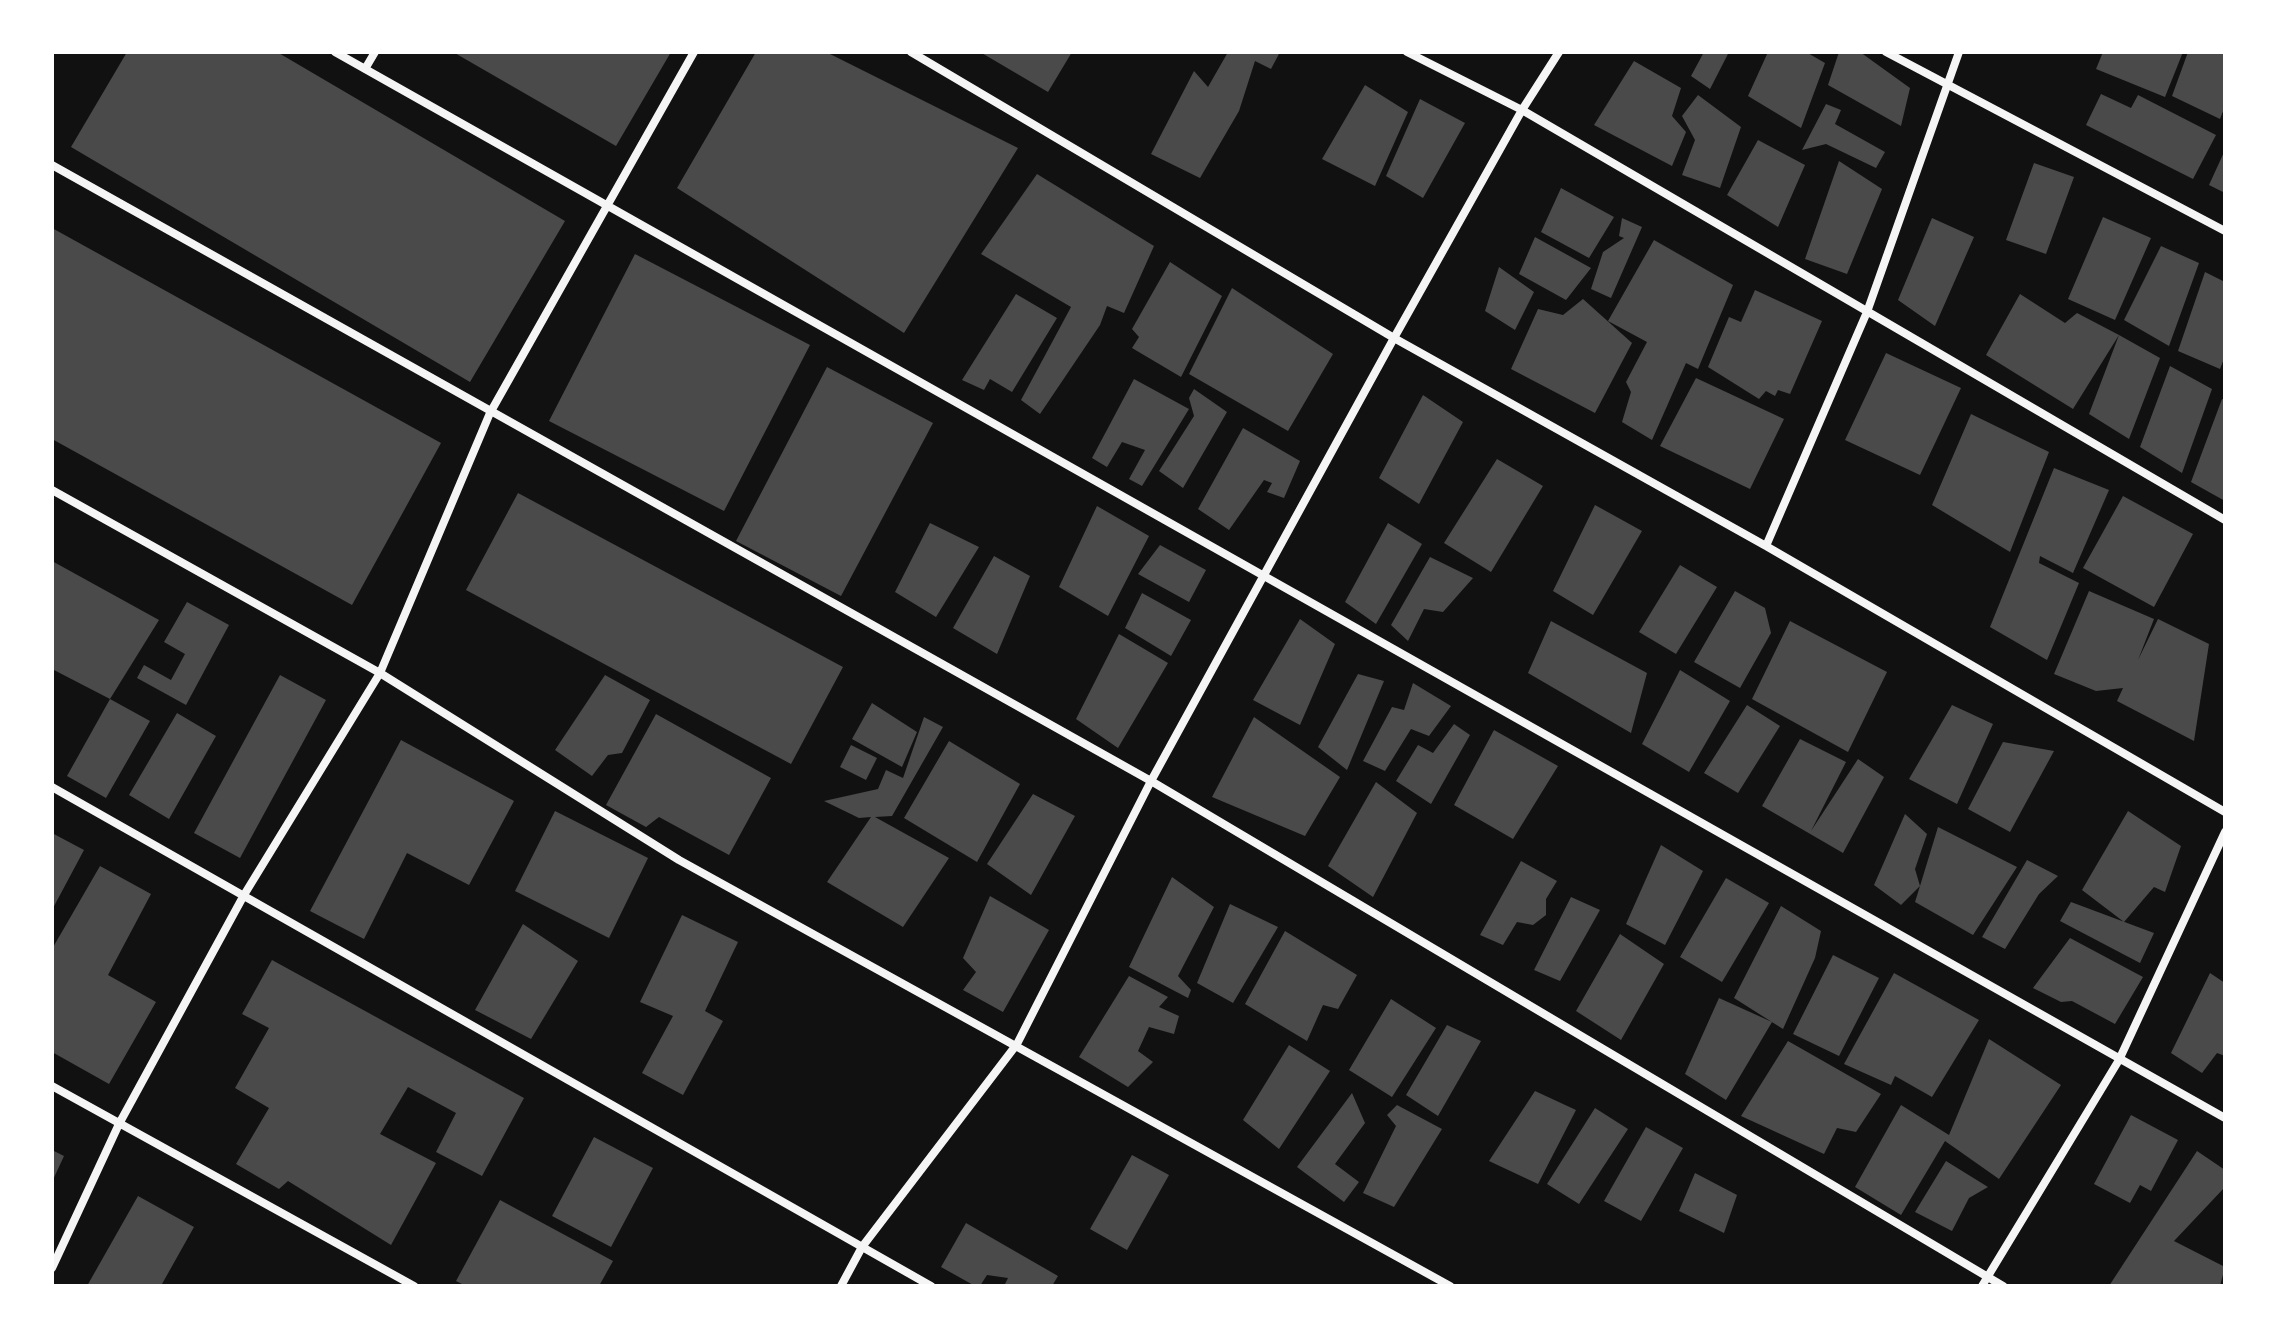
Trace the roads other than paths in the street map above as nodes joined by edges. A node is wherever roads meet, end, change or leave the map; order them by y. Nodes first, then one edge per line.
1 (335, 52) edge
2 (375, 52) edge
3 (694, 52) edge
4 (911, 52) edge
5 (1407, 52) edge
6 (1559, 52) edge
7 (1886, 52) edge
8 (1959, 52) edge
9 (365, 69) junction
10 (1945, 85) junction
11 (1522, 110) junction
12 (52, 165) edge
13 (610, 204) junction
14 (2225, 231) edge
15 (1867, 312) junction
16 (1394, 338) junction
17 (490, 413) junction
18 (52, 490) edge
19 (2225, 520) edge
20 (1766, 546) junction
21 (1265, 576) junction
22 (380, 673) junction
23 (1151, 781) junction
24 (52, 787) edge
25 (2225, 812) edge
26 (2225, 832) edge
27 (244, 895) junction
28 (1017, 1044) junction
29 (2119, 1060) junction
30 (52, 1086) edge
31 (2225, 1118) edge
32 (119, 1124) junction
33 (862, 1247) junction
34 (52, 1268) edge
35 (1989, 1277) junction
36 (414, 1286) edge
37 (841, 1286) edge
38 (931, 1286) edge
39 (1450, 1286) edge
40 (1982, 1286) edge
41 (2003, 1286) edge

1 - 9 street
2 - 9 street
3 - 13 street
4 - 16 street
5 - 11 street
6 - 11 street
7 - 10 street
8 - 10 street
9 - 13 street
10 - 14 street
10 - 15 street
11 - 15 street
11 - 16 street
12 - 17 street
13 - 17 street
13 - 21 street
15 - 19 street
15 - 20 street
16 - 20 street
16 - 21 street
17 - 22 street
17 - 23 street
18 - 22 street
20 - 25 street
21 - 23 street
21 - 29 street
22 - 27 street
22 - 28 street
23 - 28 street
23 - 35 street
24 - 27 street
26 - 29 street
27 - 32 street
27 - 33 street
28 - 33 street
28 - 39 street
29 - 31 street
29 - 35 street
30 - 32 street
32 - 34 street
32 - 36 street
33 - 37 street
33 - 38 street
35 - 40 street
35 - 41 street

